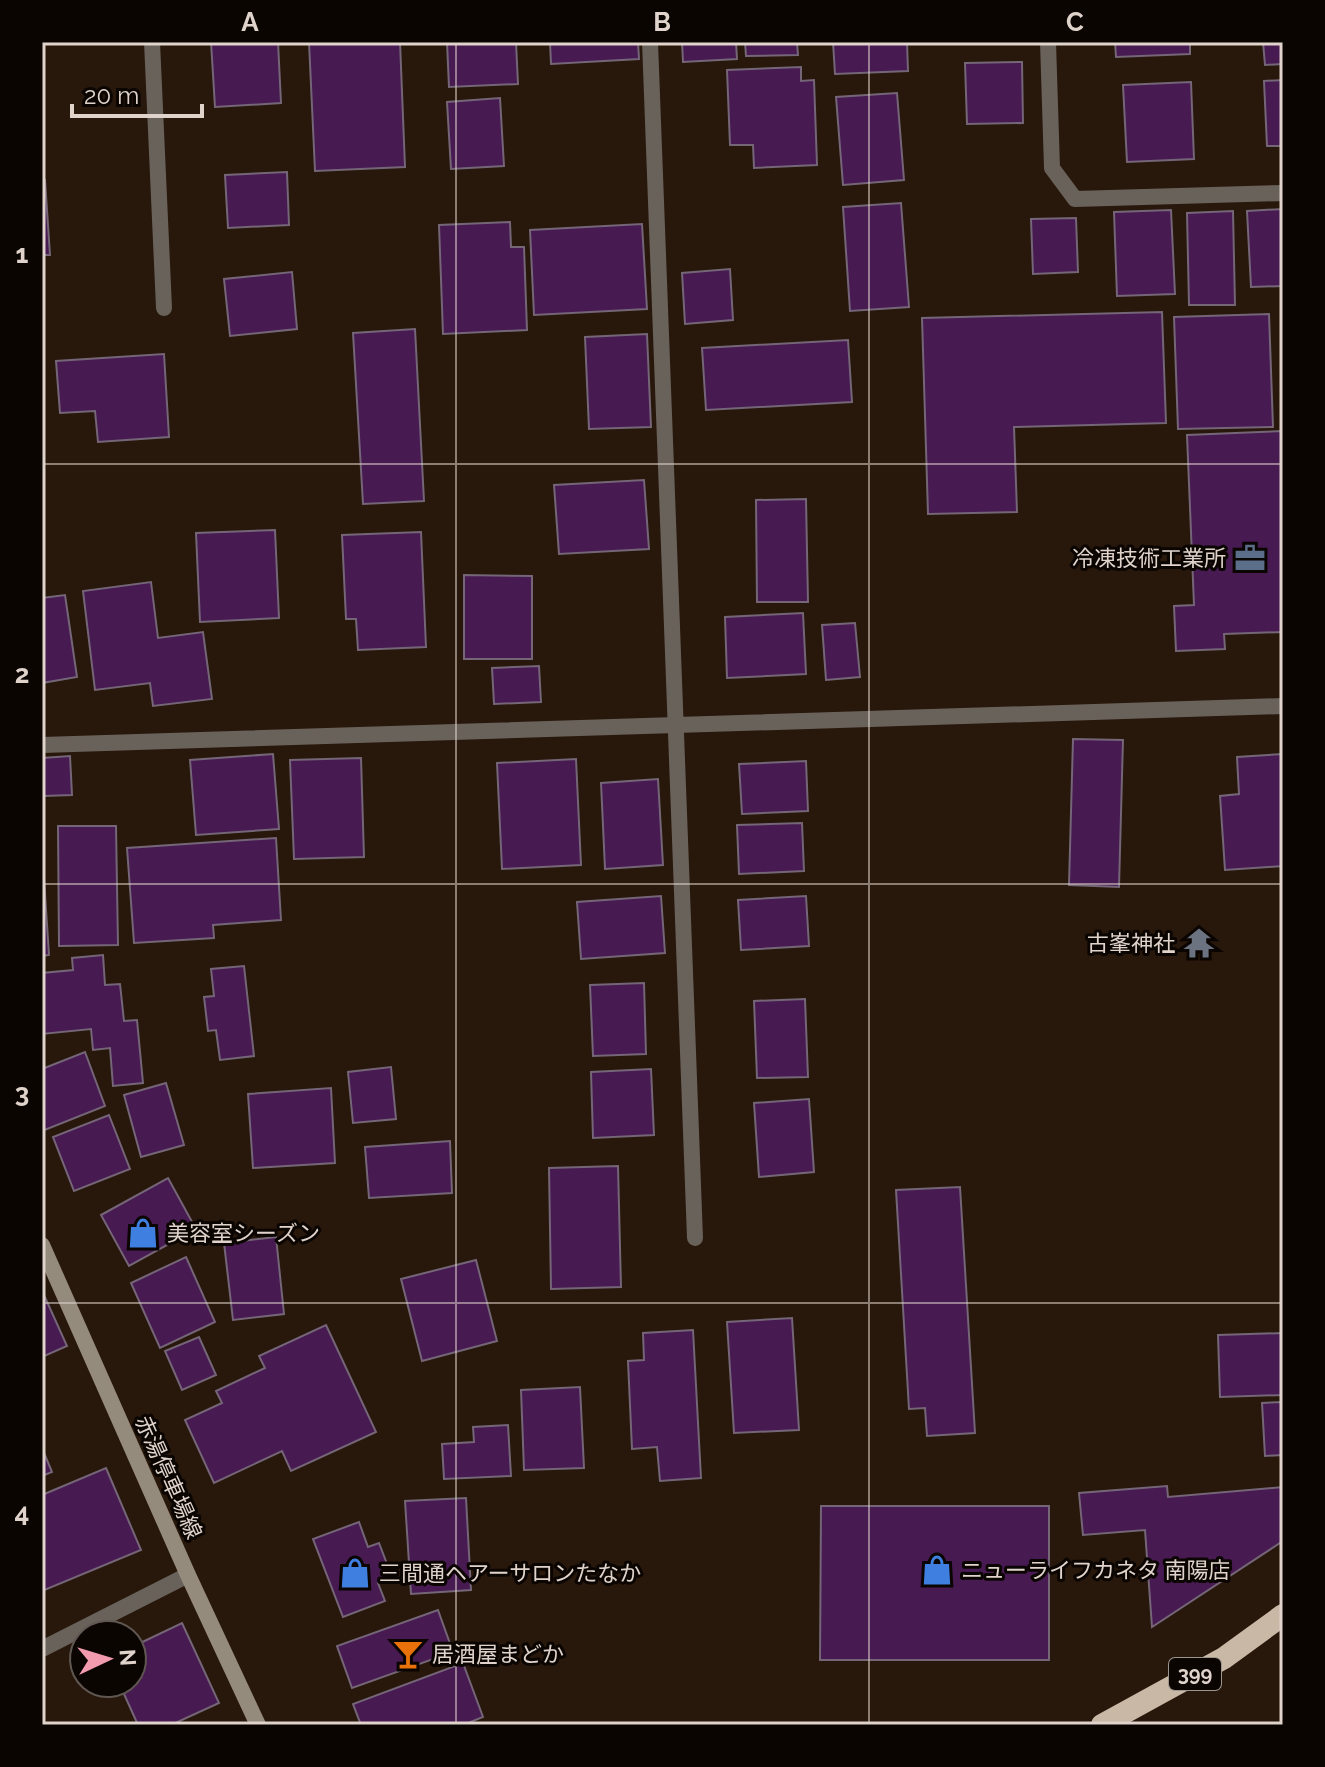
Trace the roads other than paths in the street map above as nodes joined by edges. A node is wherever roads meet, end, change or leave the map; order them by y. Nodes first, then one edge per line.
1 (152, 42) edge
2 (650, 42) edge
3 (1048, 42) edge
4 (1283, 193) edge
5 (164, 308) dead end
6 (1283, 706) edge
7 (676, 727) junction
8 (42, 745) edge
9 (695, 1238) dead end
10 (42, 1245) edge
11 (188, 1575) junction
12 (1283, 1615) edge
13 (42, 1649) edge
14 (258, 1725) edge
15 (1102, 1725) edge

1 - 5 street
2 - 7 street
3 - 4 street
6 - 7 street
7 - 8 street
7 - 9 street
10 - 11 main road, 赤湯停車場線
11 - 13 street
11 - 14 main road, 赤湯停車場線
12 - 15 highway, 399

